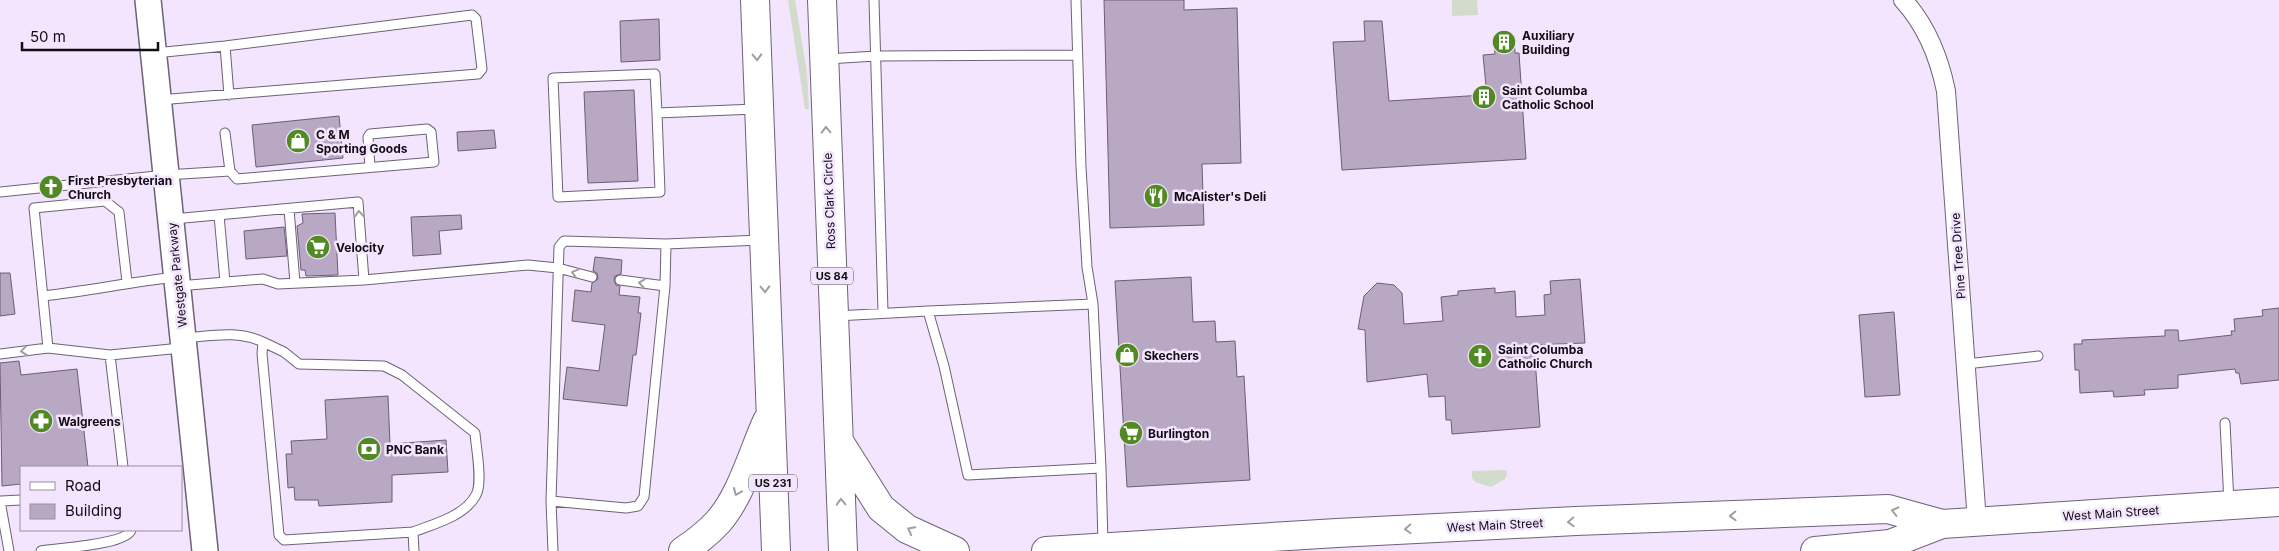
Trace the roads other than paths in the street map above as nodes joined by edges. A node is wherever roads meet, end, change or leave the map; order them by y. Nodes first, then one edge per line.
1 (148, 0) edge
2 (755, 0) edge
3 (822, 0) edge
4 (874, 0) edge
5 (1076, 0) edge
6 (1903, 0) edge
7 (225, 46) junction
8 (154, 53) junction
9 (1077, 55) junction
10 (876, 56) junction
11 (824, 59) junction
12 (229, 95) junction
13 (159, 100) junction
14 (759, 109) junction
15 (657, 113) junction
16 (225, 133) dead end
17 (370, 167) junction
18 (230, 171) junction
19 (166, 175) junction
20 (0, 192) edge
21 (289, 209) junction
22 (219, 215) junction
23 (171, 220) junction
24 (764, 240) junction
25 (666, 244) junction
26 (558, 268) junction
27 (592, 277) dead end
28 (364, 280) junction
29 (620, 280) dead end
30 (178, 281) junction
31 (127, 282) junction
32 (225, 282) junction
33 (295, 284) junction
34 (665, 286) junction
35 (43, 296) junction
36 (1093, 304) junction
37 (883, 312) junction
38 (928, 312) junction
39 (833, 316) junction
40 (263, 342) junction
41 (184, 343) junction
42 (48, 348) junction
43 (0, 354) edge
44 (110, 355) junction
45 (2038, 356) dead end
46 (1966, 364) junction
47 (769, 415) junction
48 (2225, 423) dead end
49 (838, 440) junction
50 (124, 466) edge
51 (1102, 468) junction
52 (20, 500) edge
53 (0, 501) edge
54 (551, 501) junction
55 (2279, 502) edge
56 (2229, 506) junction
57 (1977, 522) junction
58 (1942, 524) junction
59 (129, 531) edge
60 (413, 532) junction
61 (1103, 547) junction
62 (9, 551) edge
63 (41, 551) edge
64 (205, 551) edge
65 (414, 551) edge
66 (552, 551) edge
67 (683, 551) edge
68 (776, 551) edge
69 (843, 551) edge
70 (955, 551) edge
71 (1046, 551) edge
72 (1815, 551) edge

1 - 8 main road, Westgate Parkway
2 -> 14 main road
3 - 11 main road, Ross Clark Circle / US 84
4 - 10 lane
5 - 9 lane
6 - 46 street, Pine Tree Drive
7 - 8 lane
7 - 12 lane
7 - 12 lane
8 - 13 main road, Westgate Parkway
9 - 10 lane
9 - 36 lane
10 - 11 lane
10 - 37 lane
39 -> 11 main road, Ross Clark Circle / US 84
12 - 13 lane
13 - 19 main road, Westgate Parkway
14 - 15 lane
14 - 24 main road
15 - 15 lane
16 - 18 lane
17 - 17 lane
17 - 18 lane
18 - 19 lane
19 - 20 lane
19 - 23 main road, Westgate Parkway
21 - 22 lane
28 -> 21 lane
21 - 33 lane
22 - 23 lane
22 - 32 lane
23 - 30 main road, Westgate Parkway
24 - 25 lane
24 -> 47 main road
25 - 26 lane
25 - 34 lane
27 -> 26 lane
26 - 28 lane
26 - 54 lane
28 - 33 lane
34 -> 29 lane
30 - 31 lane
30 - 32 lane
30 - 41 main road, Westgate Parkway
31 - 35 lane
31 - 35 lane
32 - 33 lane
34 - 54 lane
35 - 42 lane
36 - 38 lane
36 - 51 lane
37 - 38 lane
37 - 39 lane
38 - 51 lane
39 - 49 main road, Ross Clark Circle / US 84
40 - 41 lane
40 - 60 lane
40 - 60 lane
41 - 44 lane
41 - 64 main road, Westgate Parkway
42 -> 43 lane
42 - 44 lane
44 - 50 lane
45 - 46 lane
46 - 57 street, Pine Tree Drive
47 -> 67 main road
47 - 68 main road, US 231
48 - 56 lane
69 -> 49 main road, Ross Clark Circle / US 84
70 -> 49 main road
51 - 61 lane
52 - 53 lane
53 - 62 lane
54 - 66 lane
55 - 56 main road, West Main Street
56 - 57 main road, West Main Street
57 - 58 main road, West Main Street
58 -> 61 main road, West Main Street
58 - 72 main road, West Main Street
59 - 63 lane
60 - 65 lane
61 - 71 main road, West Main Street

